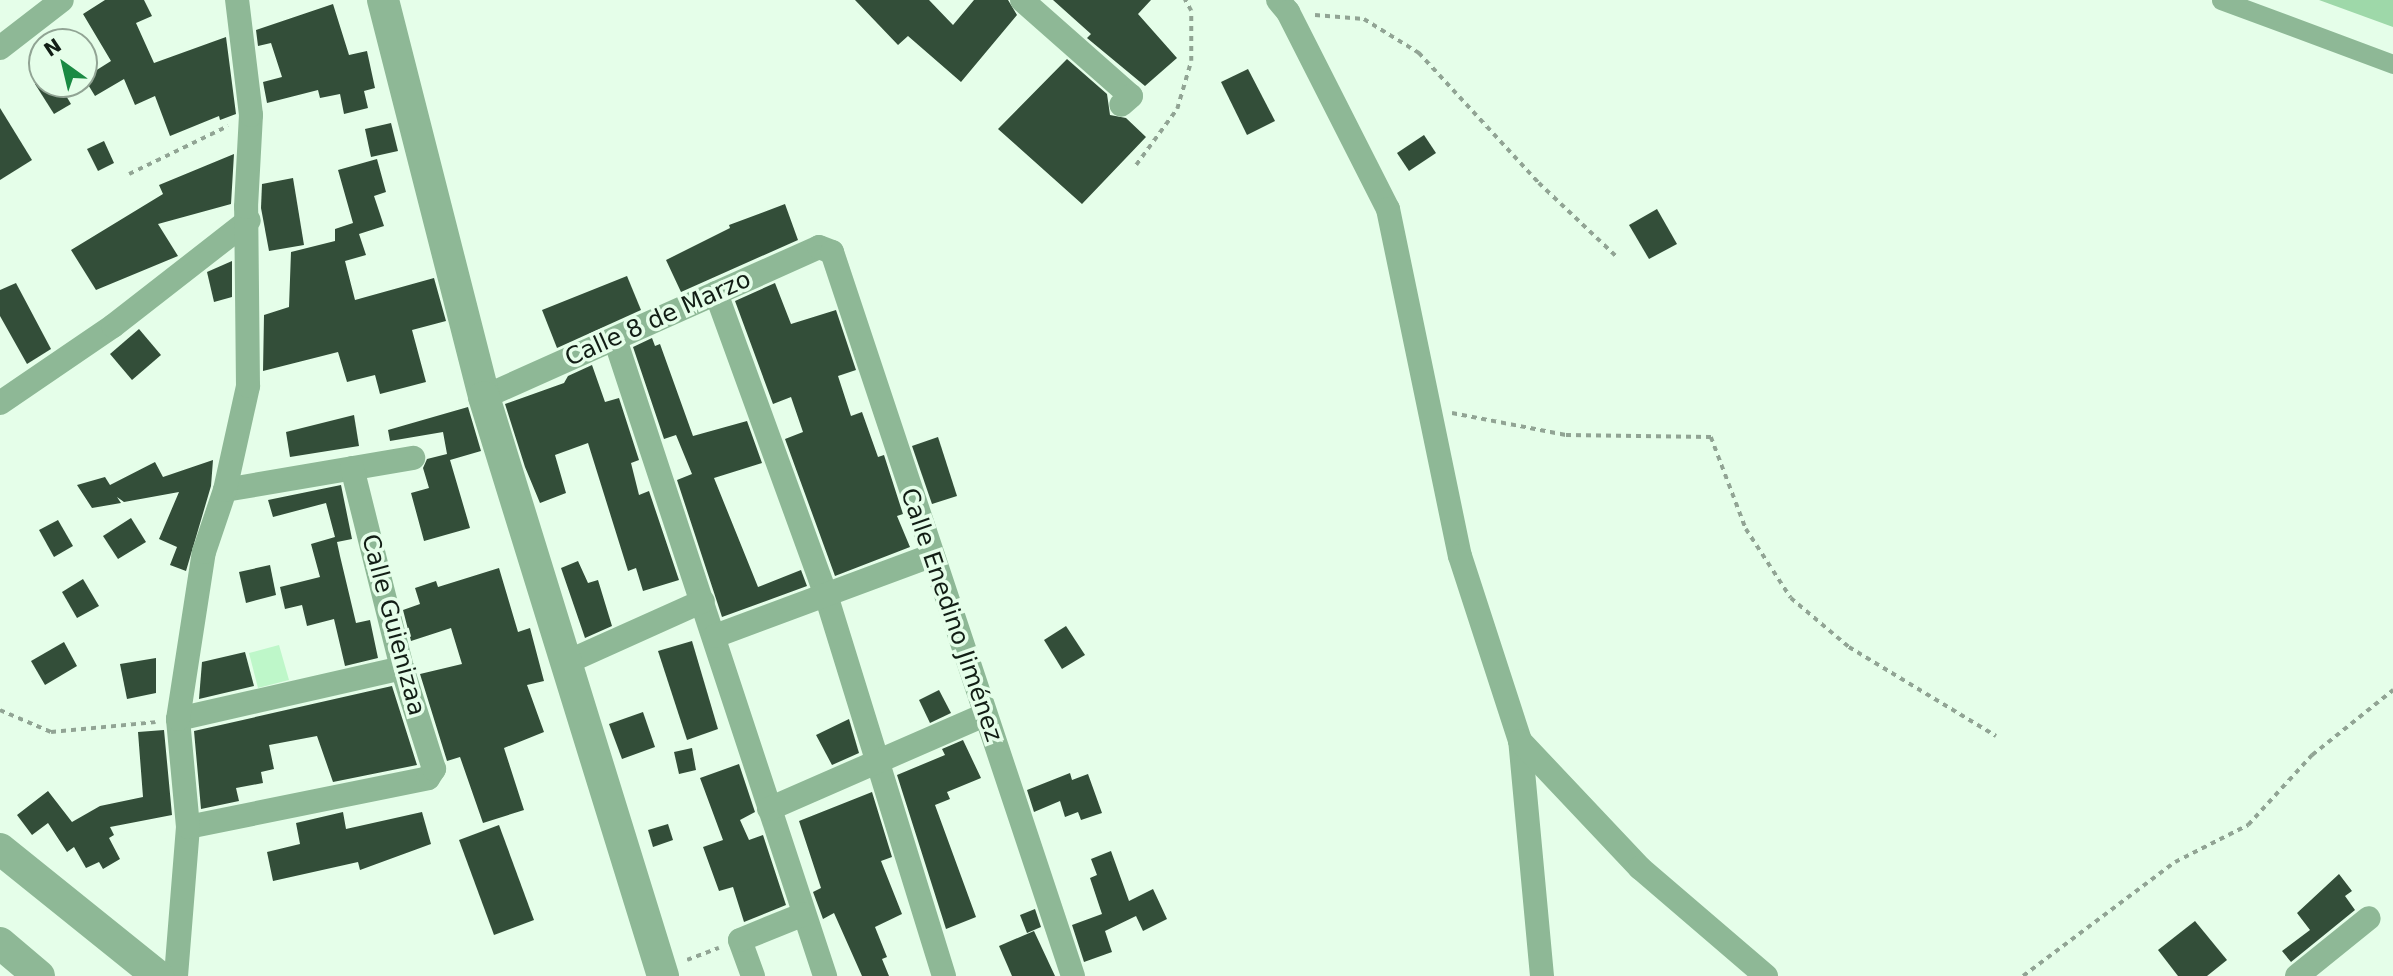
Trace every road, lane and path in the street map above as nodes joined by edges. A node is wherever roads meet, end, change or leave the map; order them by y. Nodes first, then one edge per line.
1 (62, 0) edge
2 (237, 0) edge
3 (383, 0) edge
4 (1021, 0) edge
5 (1185, 0) edge
6 (2221, 0) edge
7 (1283, 6) edge
8 (0, 48) edge
9 (2393, 64) edge
10 (1121, 105) dead end
11 (251, 115) junction
12 (1136, 164) dead end
13 (129, 174) dead end
14 (249, 220) junction
15 (832, 252) joint
16 (1618, 258) dead end
17 (716, 293) junction
18 (615, 338) junction
19 (484, 397) junction
20 (0, 403) edge
21 (1429, 409) junction
22 (414, 458) dead end
23 (352, 468) junction
24 (225, 490) junction
25 (930, 556) junction
26 (826, 595) junction
27 (703, 601) junction
28 (715, 636) junction
29 (565, 663) junction
30 (402, 668) junction
31 (2393, 690) edge
32 (0, 710) edge
33 (984, 715) junction
34 (178, 719) junction
35 (1996, 736) dead end
36 (1520, 741) junction
37 (880, 758) junction
38 (769, 809) junction
39 (188, 827) junction
40 (0, 849) edge
41 (804, 914) junction
42 (2369, 918) dead end
43 (740, 940) junction
44 (0, 943) edge
45 (662, 973) edge
46 (39, 976) edge
47 (158, 976) edge
48 (176, 976) edge
49 (753, 976) edge
50 (825, 976) edge
51 (944, 976) edge
52 (1073, 976) edge
53 (1542, 976) edge
54 (1766, 976) edge
55 (2023, 976) edge
56 (2297, 976) edge

1 - 8 street
2 - 11 street
3 - 19 street
4 - 10 street
5 - 12 path
6 - 9 street
7 - 16 path
7 - 21 street
11 - 13 path
11 - 14 street
14 - 20 street
14 - 24 street
15 - 17 street, Calle 8 de Marzo
15 - 25 street, Calle Enedino Jiménez
17 - 18 street, Calle 8 de Marzo
17 - 26 street
18 - 19 street, Calle 8 de Marzo
18 - 27 street
19 - 29 street
21 - 35 path
21 - 36 street
22 - 23 street
23 - 24 street
23 - 30 street, Calle Guienizaa
24 - 34 street
25 - 26 street
25 - 33 street, Calle Enedino Jiménez
26 - 28 street
26 - 37 street
27 - 28 street
27 - 29 street
28 - 38 street
29 - 45 street
30 - 34 street
30 - 39 street, Calle Guienizaa
31 - 55 path
32 - 34 path
33 - 37 street
33 - 52 street, Calle Enedino Jiménez
34 - 39 street
36 - 53 street
36 - 54 street
37 - 38 street
37 - 51 street
38 - 41 street
39 - 48 street
40 - 47 street
41 - 43 street
41 - 50 street
42 - 56 street
43 - 45 path
43 - 49 street
44 - 46 street

